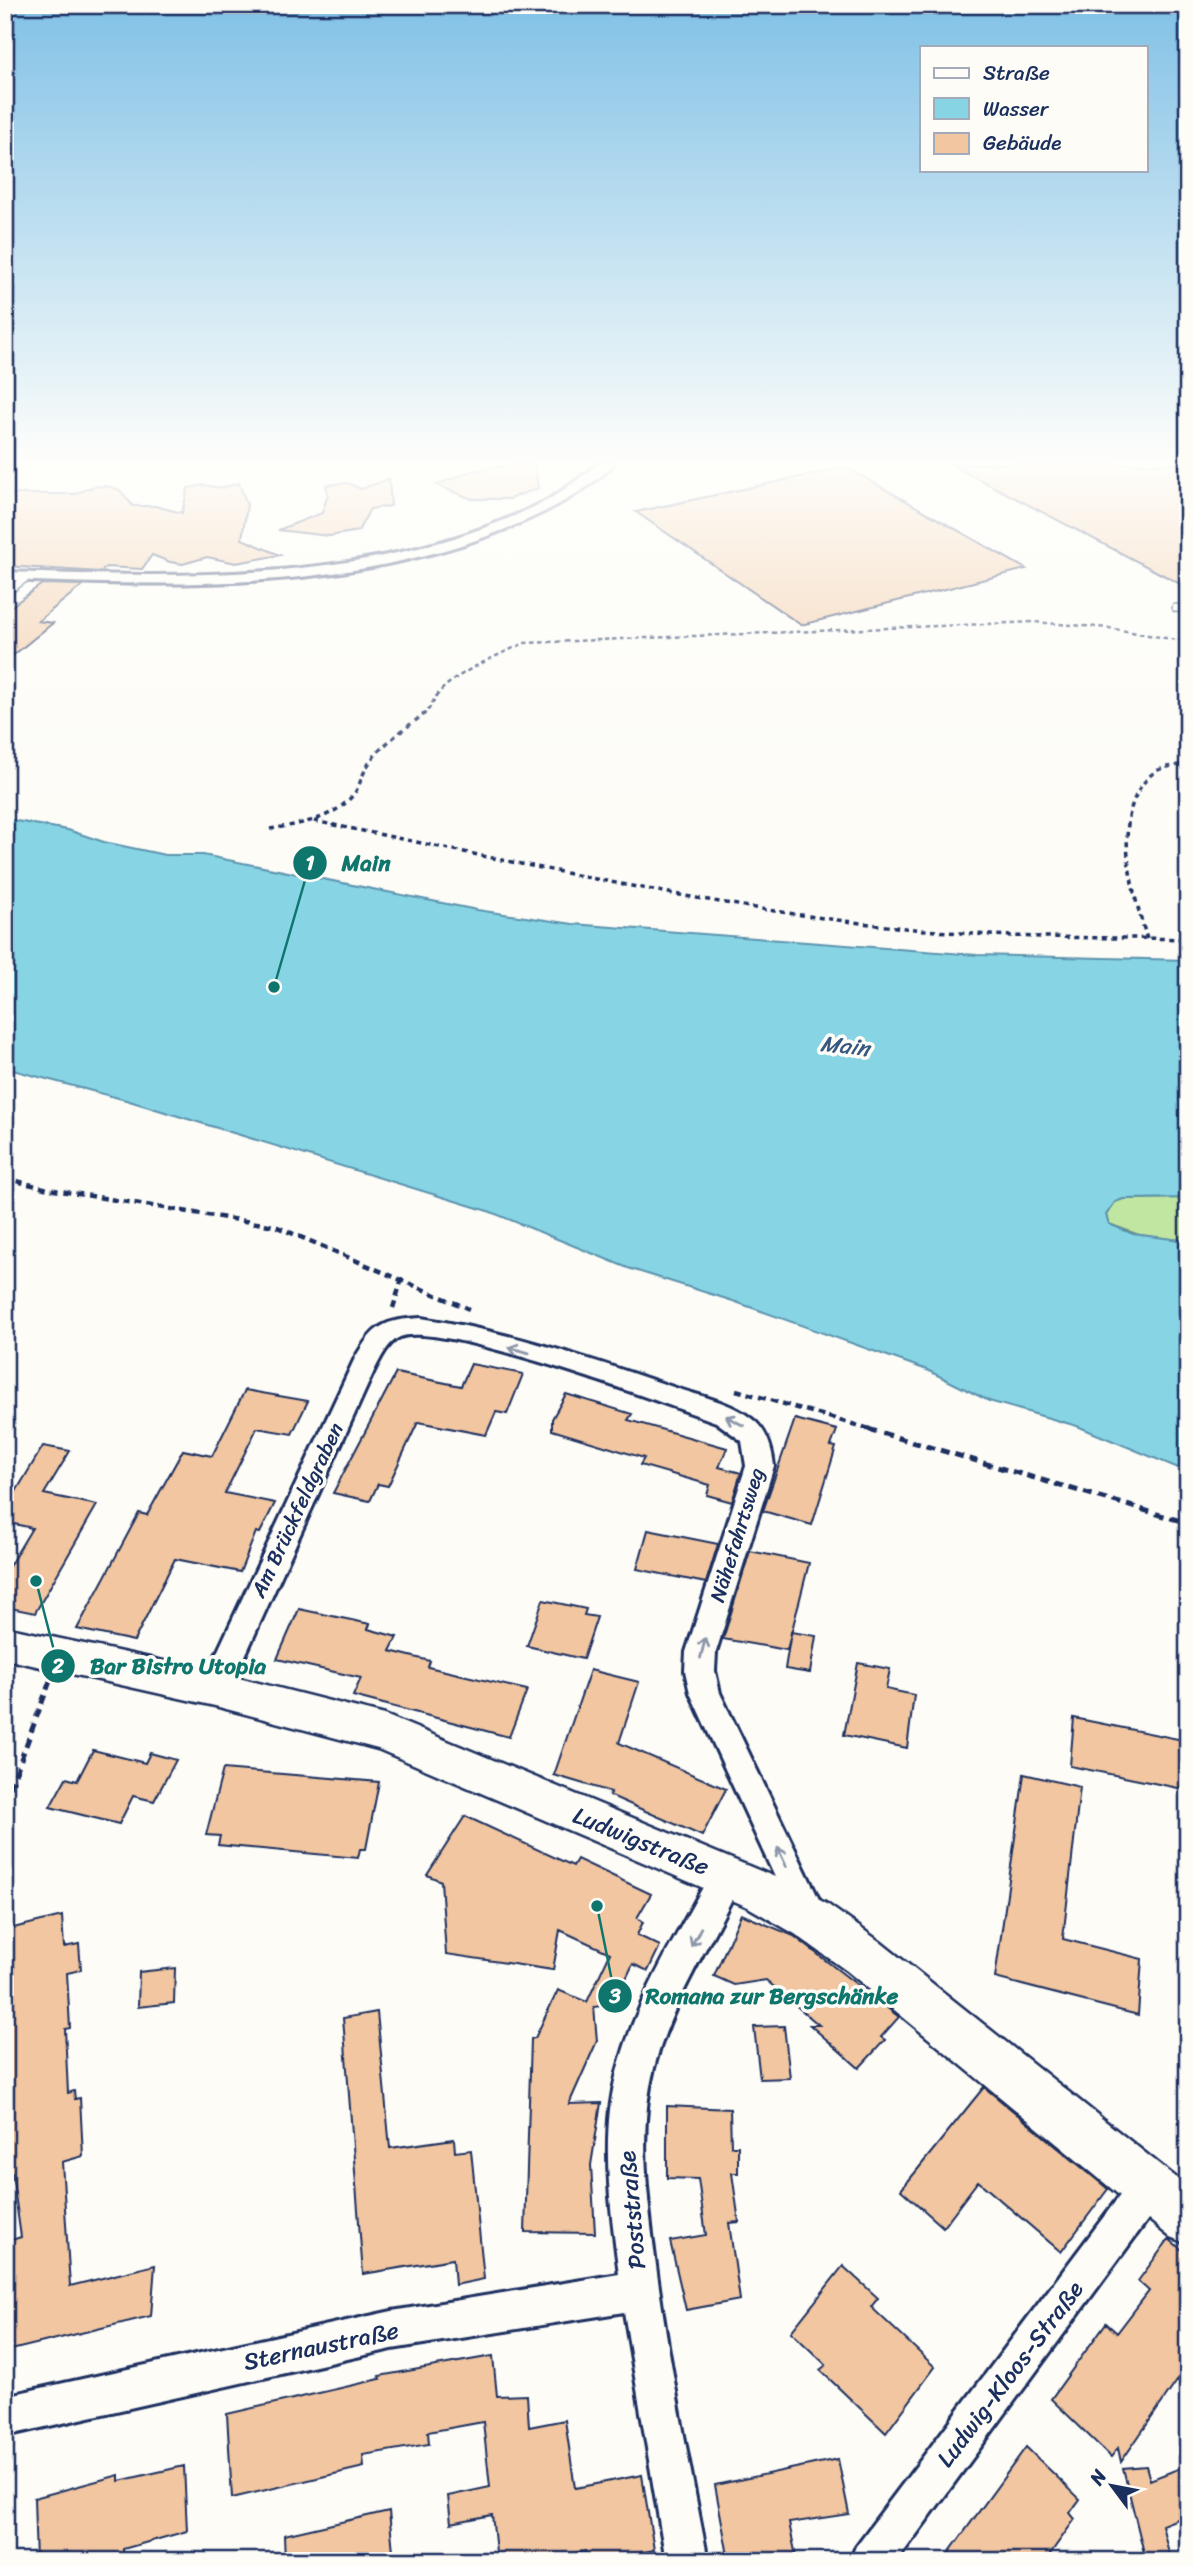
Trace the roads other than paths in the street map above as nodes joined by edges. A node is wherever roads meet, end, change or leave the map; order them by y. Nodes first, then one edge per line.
1 (1176, 608) dead end
2 (1188, 609) edge
3 (384, 1334) joint
4 (5, 1643) edge
5 (215, 1689) junction
6 (727, 1876) junction
7 (811, 1919) junction
8 (1149, 2187) junction
9 (1188, 2219) edge
10 (639, 2290) junction
11 (5, 2416) edge
12 (687, 2561) edge
13 (871, 2561) edge

1 - 2 lane
3 - 5 street, Am Brückfeldgraben
7 -> 3 street, Nähefahrtsweg
4 - 5 main road, Ludwigstraße
5 - 6 main road, Ludwigstraße
6 - 7 main road, Ludwigstraße
6 -> 10 street, Poststraße
7 - 8 main road, Ludwigstraße
8 - 9 main road, Ludwigstraße
8 - 13 street, Ludwig-Kloos-Straße
10 - 11 street, Sternaustraße
10 - 12 street, Poststraße

